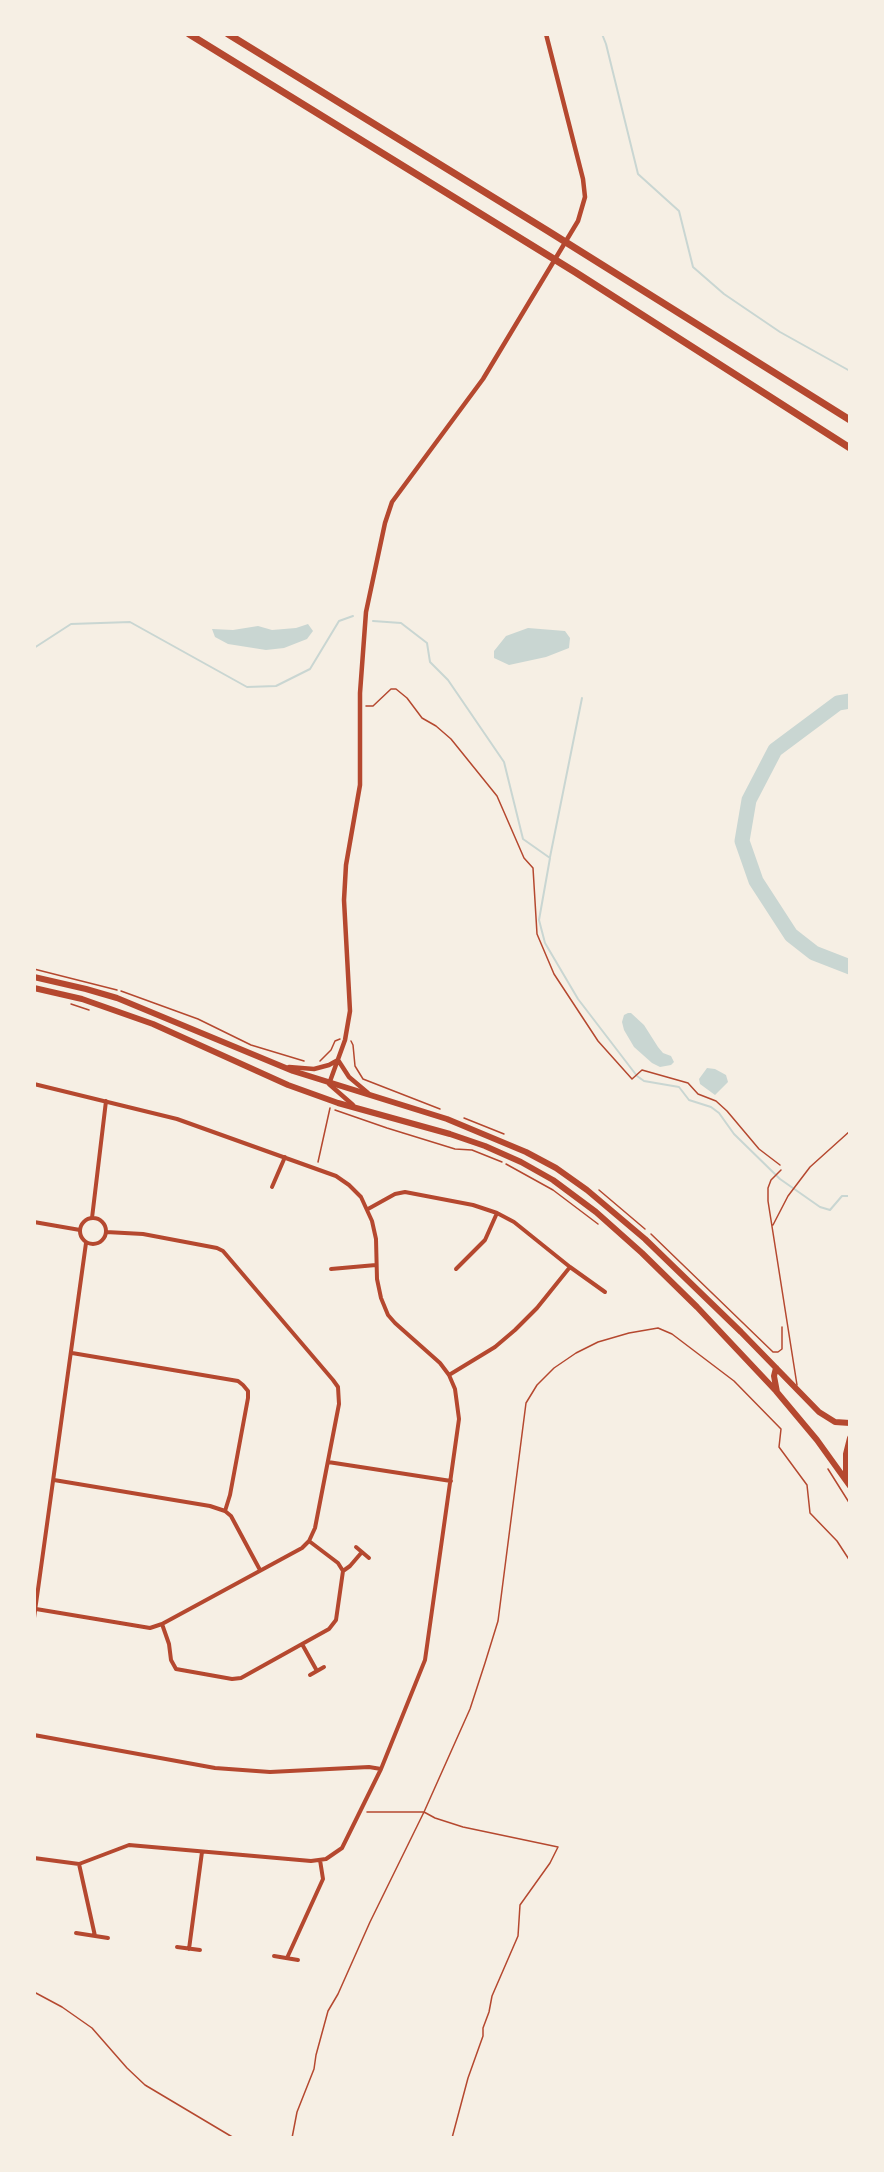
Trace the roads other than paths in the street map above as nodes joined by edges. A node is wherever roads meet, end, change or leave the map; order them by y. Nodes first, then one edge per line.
1 (189, 34) edge
2 (228, 34) edge
3 (546, 34) edge
4 (849, 420) edge
5 (849, 448) edge
6 (34, 977) edge
7 (34, 988) edge
8 (338, 1060) junction
9 (282, 1066) junction
10 (34, 1084) edge
11 (329, 1084) junction
12 (376, 1098) junction
13 (106, 1101) junction
14 (363, 1110) junction
15 (849, 1131) edge
16 (285, 1157) junction
17 (781, 1170) road end
18 (272, 1187) dead end
19 (368, 1209) junction
20 (497, 1213) junction
21 (92, 1218) junction
22 (34, 1222) edge
23 (773, 1226) junction
24 (80, 1230) junction
25 (106, 1232) junction
26 (87, 1243) junction
27 (376, 1265) junction
28 (570, 1267) junction
29 (331, 1269) dead end
30 (456, 1269) dead end
31 (604, 1292) dead end
32 (72, 1353) junction
33 (776, 1368) junction
34 (449, 1375) junction
35 (798, 1392) junction
36 (779, 1395) junction
37 (849, 1423) edge
38 (849, 1438) edge
39 (328, 1462) junction
40 (54, 1480) junction
41 (451, 1481) junction
42 (848, 1484) edge
43 (225, 1511) junction
44 (309, 1541) junction
45 (356, 1547) dead end
46 (362, 1552) junction
47 (369, 1558) dead end
48 (260, 1570) junction
49 (343, 1571) junction
50 (36, 1610) edge
51 (34, 1618) edge
52 (162, 1624) junction
53 (302, 1644) junction
54 (324, 1667) dead end
55 (317, 1671) junction
56 (310, 1675) dead end
57 (34, 1735) edge
58 (381, 1769) junction
59 (202, 1852) junction
60 (34, 1858) edge
61 (320, 1860) junction
62 (79, 1864) junction
63 (76, 1933) dead end
64 (95, 1936) junction
65 (108, 1938) dead end
66 (177, 1947) dead end
67 (189, 1949) junction
68 (200, 1950) dead end
69 (274, 1956) dead end
70 (287, 1958) junction
71 (298, 1960) dead end
72 (34, 1992) edge
73 (234, 2138) edge

1 - 5 highway
2 - 4 highway
3 - 8 street
6 - 9 main road
7 - 14 main road
8 - 9 street
8 - 11 street
8 - 12 street
9 - 11 main road
10 - 13 street
11 - 12 main road
11 - 14 street
12 - 33 main road
13 - 16 street
13 - 21 street
14 - 36 main road
15 - 23 lane
16 - 18 street
16 - 19 street
17 - 23 lane
19 - 20 street
19 - 27 street
20 - 28 street
20 - 30 street
21 - 24 street
21 - 25 street
22 - 24 street
23 - 35 lane
24 - 26 street
25 - 26 street
25 - 39 street
26 - 32 street
27 - 29 street
27 - 34 street
28 - 31 street
28 - 34 street
32 - 40 street
32 - 43 street
33 - 35 main road
33 - 36 main road
34 - 41 street
35 - 37 main road
36 - 42 main road
38 - 42 main road
39 - 41 street
39 - 44 street
40 - 43 street
40 - 50 street
41 - 58 street
43 - 48 street
44 - 48 street
44 - 49 street
45 - 46 street
46 - 47 street
46 - 49 street
48 - 52 street
49 - 53 street
50 - 51 street
50 - 52 street
52 - 53 street
53 - 55 street
54 - 55 street
55 - 56 street
57 - 58 street
58 - 61 street
59 - 61 street
59 - 62 street
59 - 67 street
60 - 62 street
61 - 70 street
62 - 64 street
63 - 64 street
64 - 65 street
66 - 67 street
67 - 68 street
69 - 70 street
70 - 71 street
72 - 73 lane

